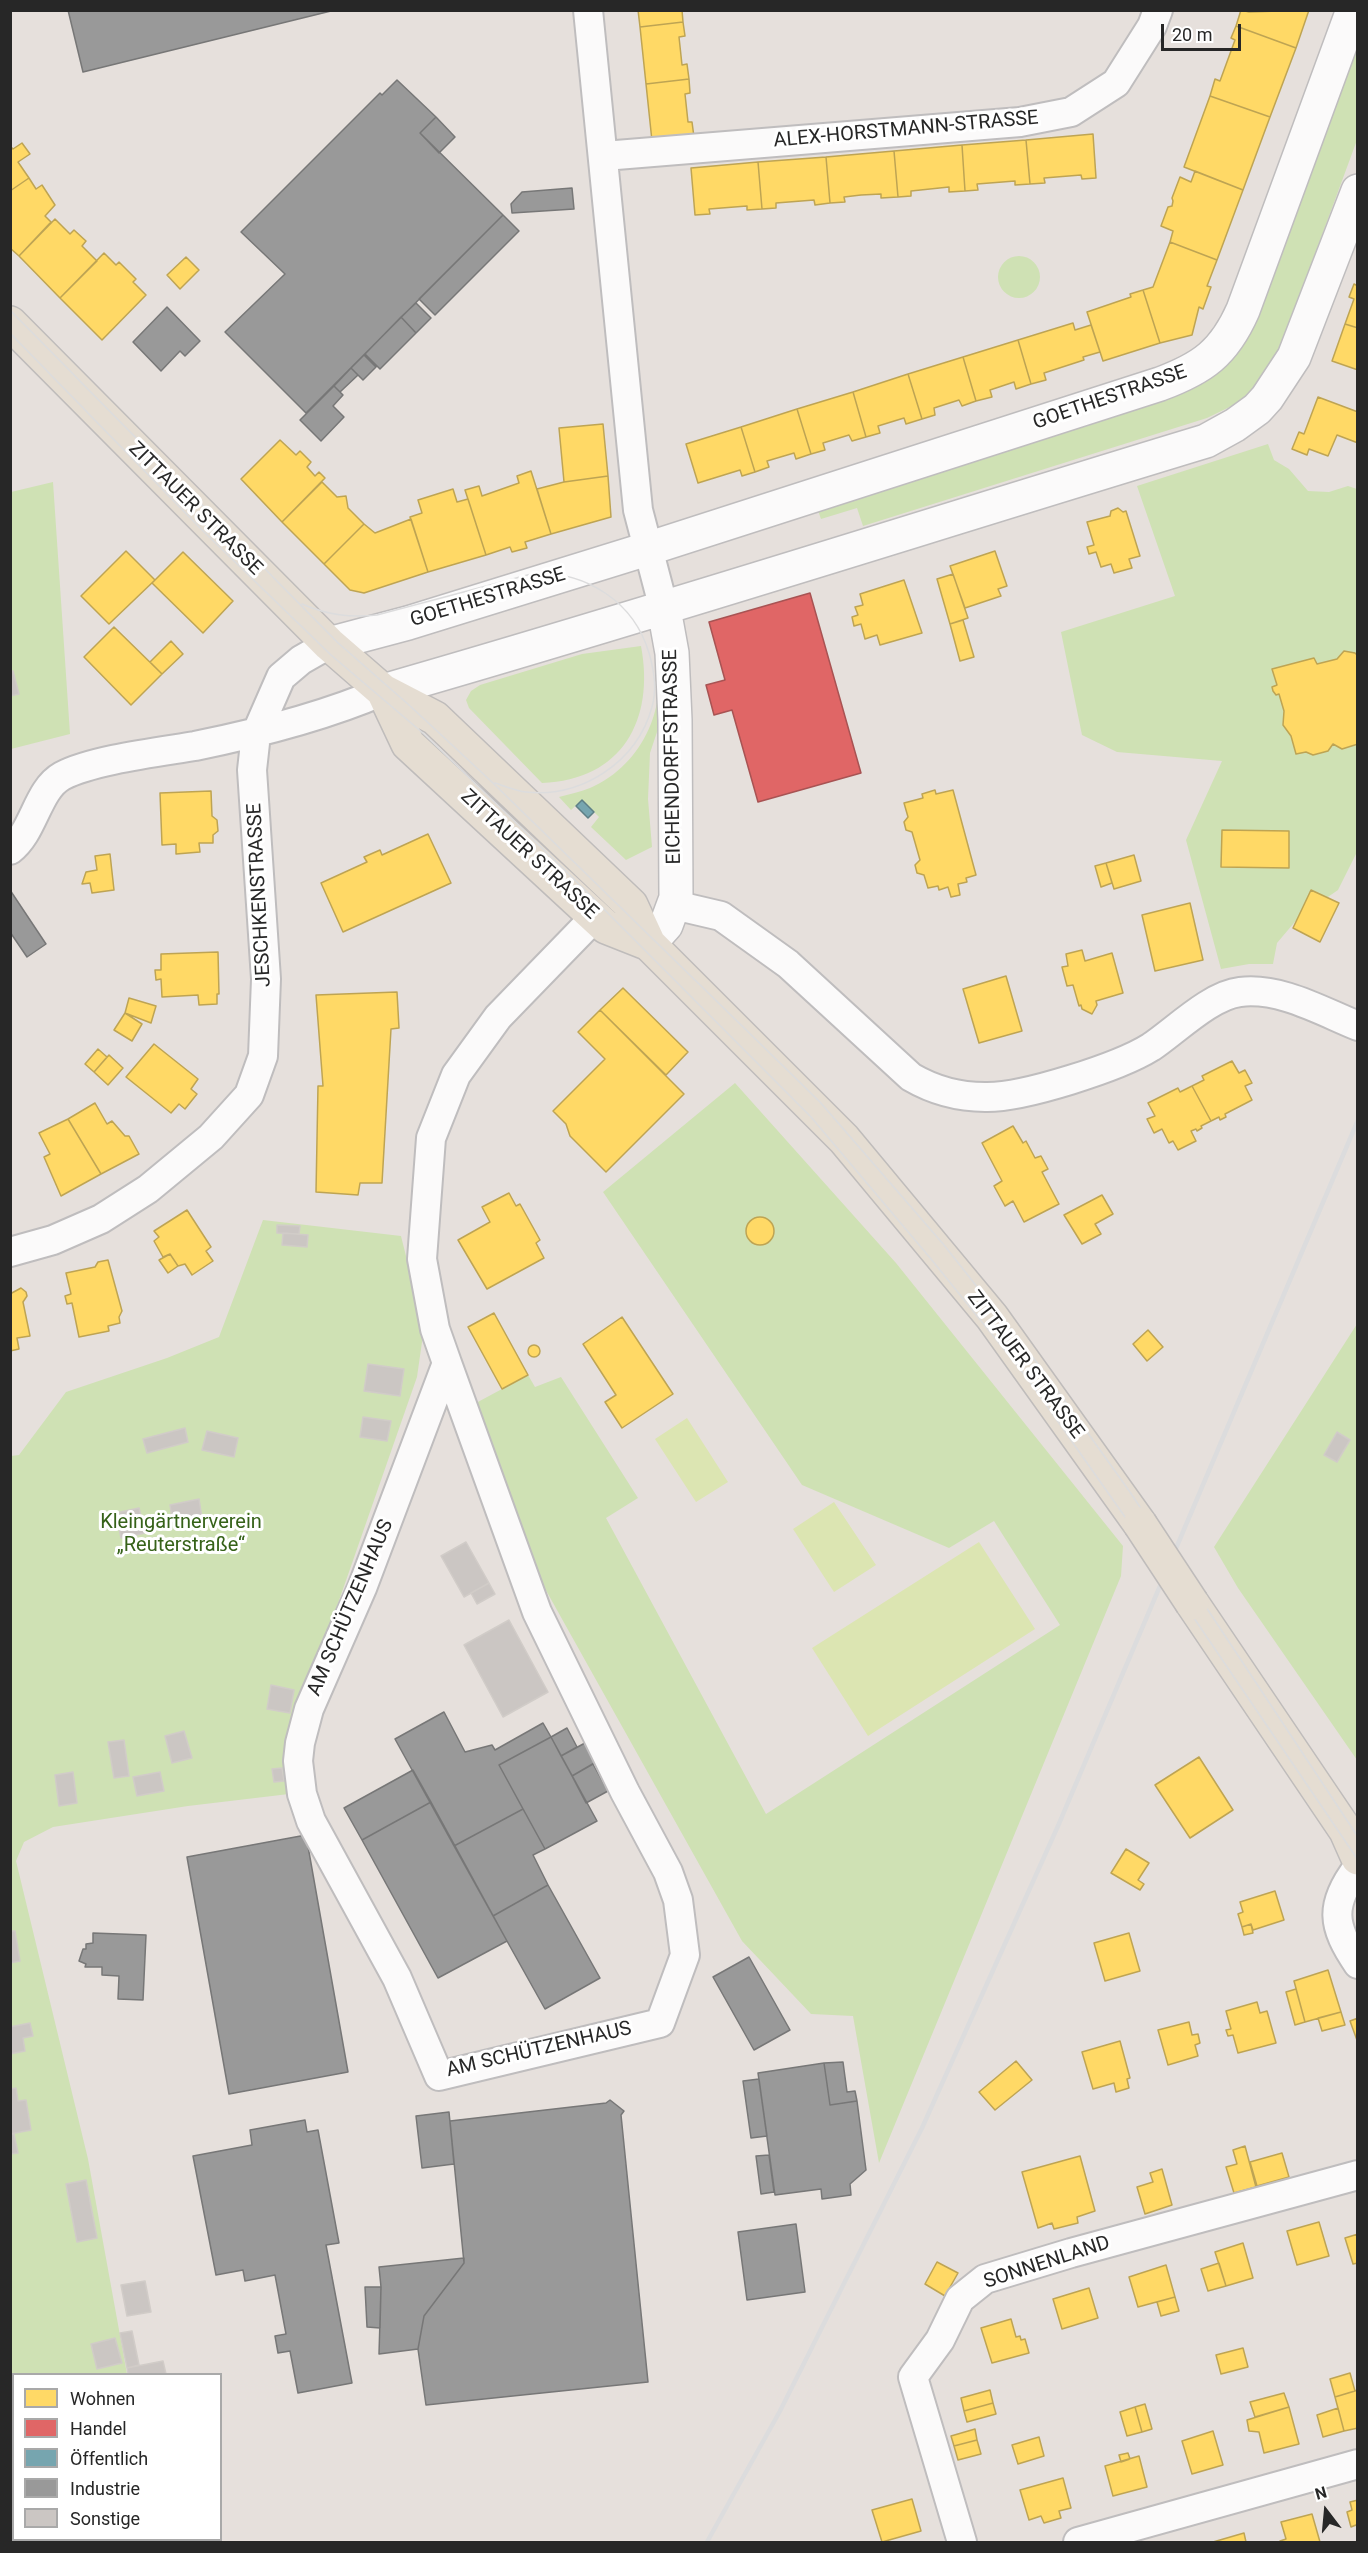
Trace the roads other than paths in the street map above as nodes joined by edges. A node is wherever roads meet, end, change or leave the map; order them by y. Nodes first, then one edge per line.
1 (588, 10) edge
2 (1158, 10) edge
3 (1353, 10) edge
4 (604, 156) junction
5 (1358, 191) edge
6 (10, 323) edge
7 (647, 549) junction
8 (664, 609) junction
9 (329, 644) junction
10 (383, 691) junction
11 (256, 734) junction
12 (10, 850) edge
13 (674, 905) junction
14 (595, 916) junction
15 (649, 944) junction
16 (1358, 1026) edge
17 (10, 1252) edge
18 (447, 1363) junction
19 (1354, 1842) edge
20 (1358, 1867) edge
21 (1358, 1964) edge
22 (1358, 2175) edge
23 (1358, 2464) edge
24 (962, 2542) edge
25 (1078, 2542) edge

1 - 4 street
2 - 4 street, ALEX-HORSTMANN-STRASSE
3 - 7 street, GOETHESTRASSE
4 - 7 street
5 - 8 street
6 - 9 main road, ZITTAUER STRASSE
7 - 8 street
7 - 9 street, GOETHESTRASSE
8 - 10 street
8 - 13 street, EICHENDORFFSTRASSE
9 - 10 main road, ZITTAUER STRASSE
9 - 11 street, JESCHKENSTRASSE
10 - 11 street
10 - 14 main road, ZITTAUER STRASSE
10 - 15 main road, ZITTAUER STRASSE
11 - 12 street
11 - 17 street, JESCHKENSTRASSE
13 - 15 street, EICHENDORFFSTRASSE
13 - 16 street
14 - 15 main road, ZITTAUER STRASSE
14 - 18 street, AM SCHÜTZENHAUS
15 - 19 main road, ZITTAUER STRASSE, bridge
18 - 18 street, AM SCHÜTZENHAUS
20 - 21 street
22 - 24 street, SONNENLAND
23 - 25 street

